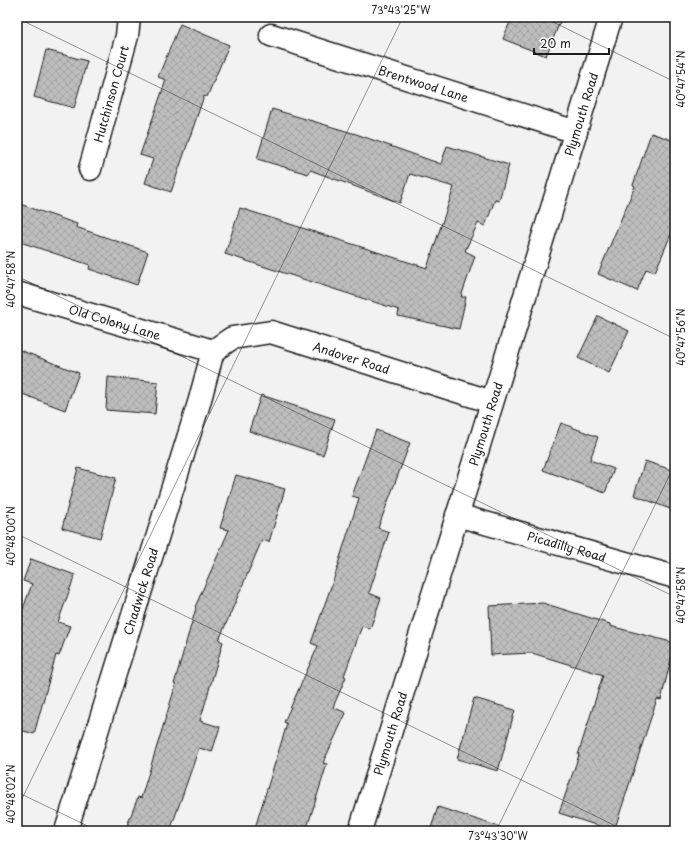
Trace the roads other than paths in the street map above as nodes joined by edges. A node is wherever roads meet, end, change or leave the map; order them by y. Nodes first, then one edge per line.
1 (127, 17) edge
2 (612, 17) edge
3 (272, 35) dead end
4 (576, 132) junction
5 (90, 169) dead end
6 (17, 292) edge
7 (213, 351) junction
8 (492, 402) junction
9 (457, 515) junction
10 (675, 577) edge
11 (66, 831) edge
12 (360, 831) edge

1 - 5 street, Hutchinson Court
2 - 4 street, Plymouth Road
3 - 4 street, Brentwood Lane
4 - 8 street, Plymouth Road
6 - 7 street, Old Colony Lane
7 - 8 street, Andover Road
7 - 11 street, Chadwick Road
8 - 9 street, Plymouth Road
9 - 10 street, Picadilly Road
9 - 12 street, Plymouth Road

